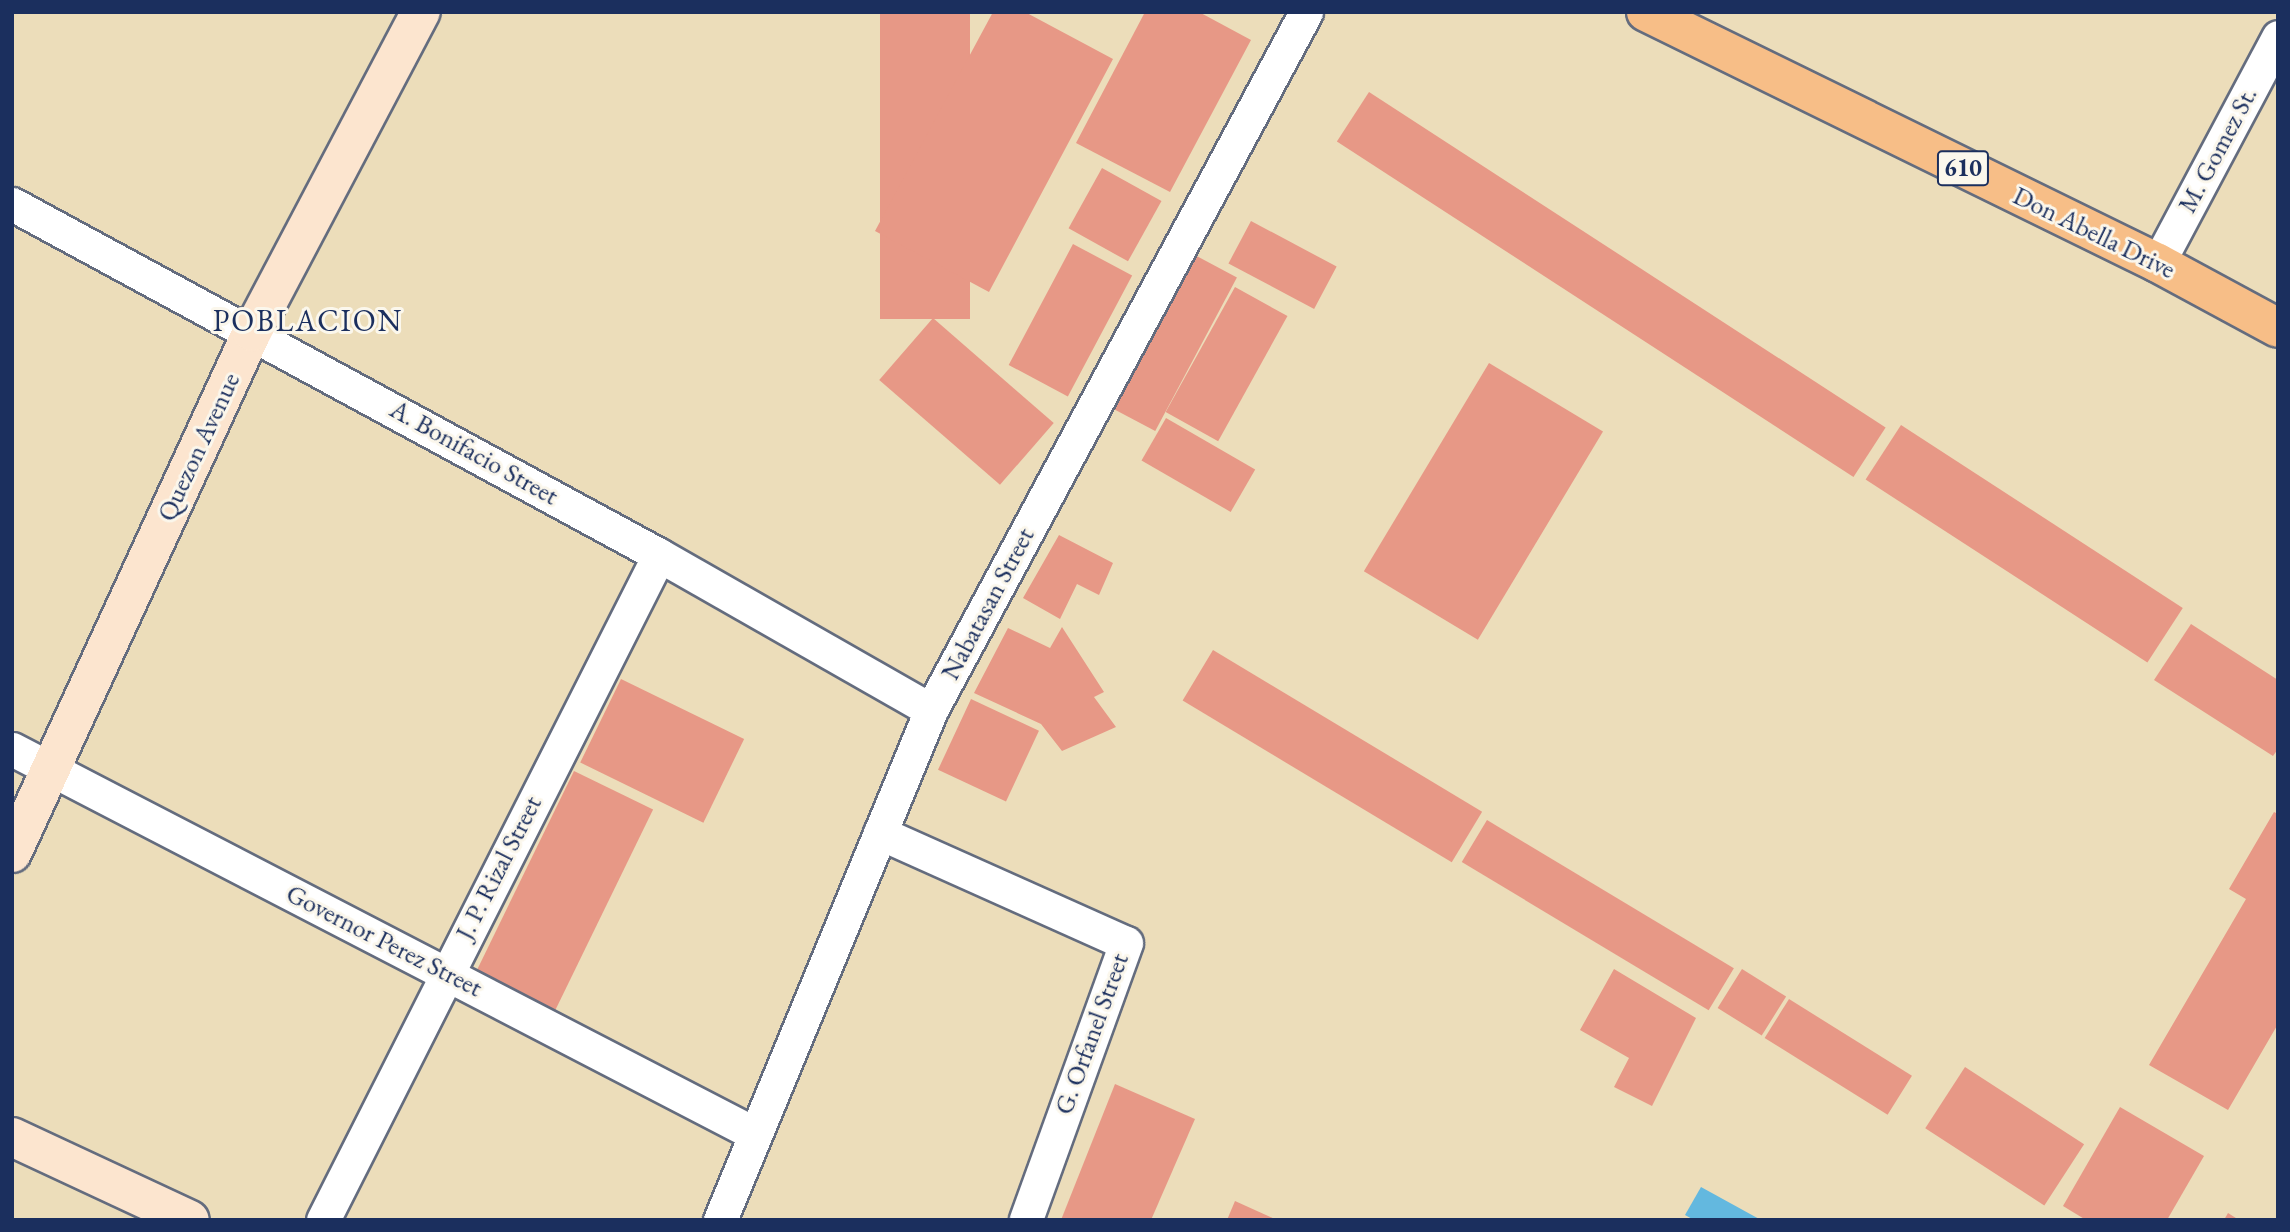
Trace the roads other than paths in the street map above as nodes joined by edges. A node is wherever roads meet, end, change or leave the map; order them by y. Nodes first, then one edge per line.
1 (421, 12) edge
2 (1306, 12) edge
3 (1646, 12) edge
4 (2278, 37) edge
5 (12, 204) edge
6 (2158, 263) junction
7 (2278, 328) edge
8 (252, 332) junction
9 (659, 555) junction
10 (931, 710) junction
11 (12, 749) edge
12 (51, 769) junction
13 (880, 832) junction
14 (12, 853) edge
15 (446, 974) junction
16 (755, 1134) junction
17 (12, 1137) edge
18 (190, 1220) edge
19 (323, 1220) edge
20 (720, 1220) edge
21 (1026, 1220) edge

1 - 8 street, Quezon Avenue
2 - 10 street, Nabatasan Street
3 - 6 main road, Don Abella Drive / 610
4 - 6 street, M. Gomez St.
5 - 8 street, A. Bonifacio Street
6 - 7 main road, Don Abella Drive / 610
8 - 9 street, A. Bonifacio Street
8 - 12 street, Quezon Avenue
9 - 10 street, A. Bonifacio Street
9 - 15 street, J. P. Rizal Street
10 - 13 street, Nabatasan Street
11 - 12 street, Governor Perez Street
12 - 14 street, Quezon Avenue
12 - 15 street, Governor Perez Street
13 - 16 street, Nabatasan Street
13 - 21 street, G. Orfanel Street
15 - 16 street, Governor Perez Street
15 - 19 street, J. P. Rizal Street
16 - 20 street, Nabatasan Street
17 - 18 street

